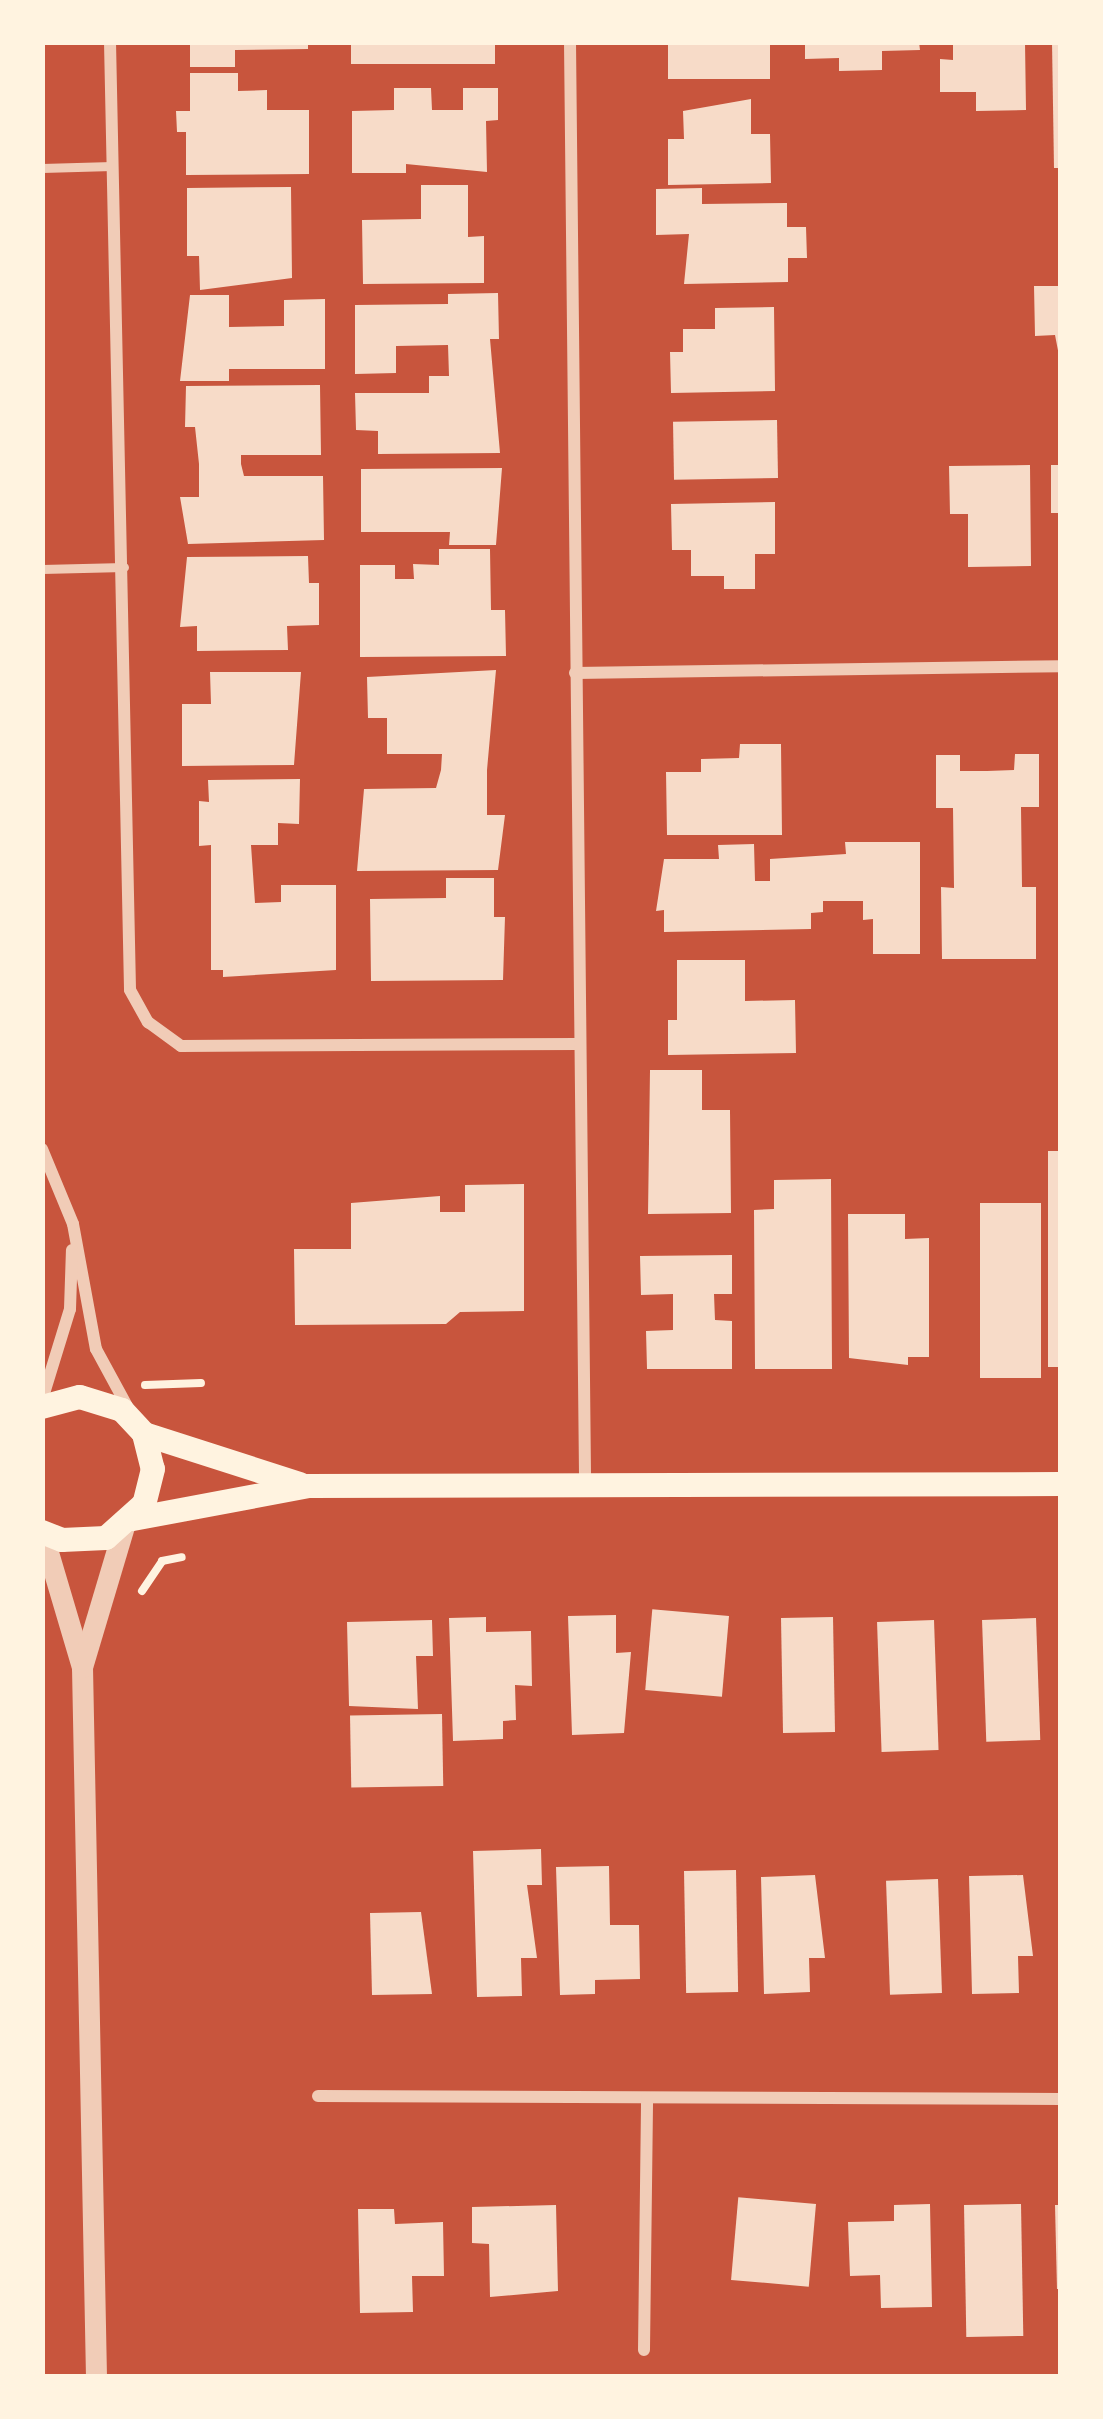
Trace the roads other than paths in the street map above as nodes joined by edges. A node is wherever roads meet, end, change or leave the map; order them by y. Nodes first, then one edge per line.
1 (110, 42) edge
2 (569, 42) edge
3 (112, 166) junction
4 (42, 168) edge
5 (124, 567) junction
6 (42, 569) edge
7 (1061, 666) edge
8 (574, 673) junction
9 (578, 1044) junction
10 (42, 1149) edge
11 (73, 1224) junction
12 (42, 1404) edge
13 (140, 1430) junction
14 (585, 1484) junction
15 (1061, 1484) edge
16 (309, 1486) junction
17 (129, 1523) junction
18 (42, 1532) edge
19 (82, 1667) junction
20 (318, 2096) dead end
21 (646, 2098) junction
22 (1061, 2098) edge
23 (644, 2350) dead end
24 (96, 2377) edge

1 - 3 street
2 - 8 street
3 - 4 lane
3 - 5 street
5 - 6 lane
5 - 9 street
7 - 8 street
8 - 9 street
9 - 14 street
10 - 11 street
11 - 12 street
11 - 13 street
12 - 13 main road
13 - 16 main road
13 - 17 main road
14 - 15 main road
14 - 16 main road
16 - 17 main road
17 - 18 main road
17 - 19 street
18 - 19 street
19 - 24 street
20 - 21 street
21 - 22 street
21 - 23 street

